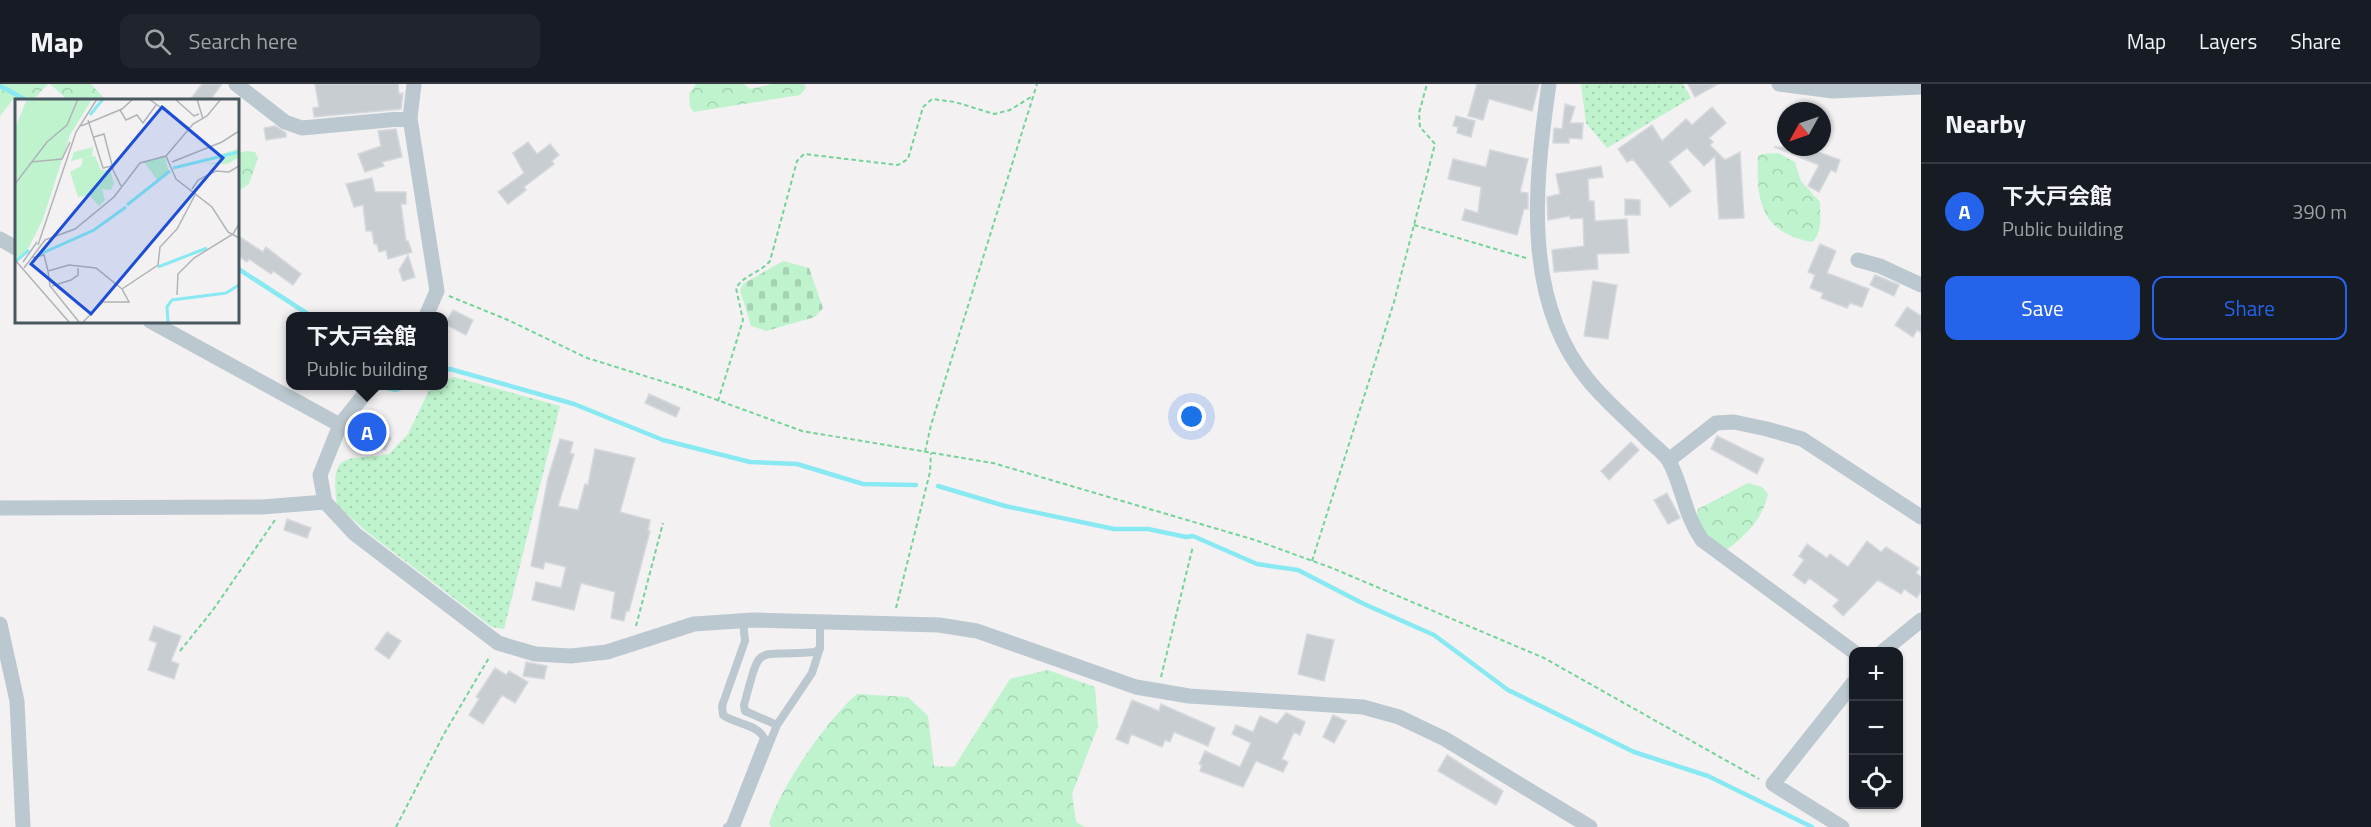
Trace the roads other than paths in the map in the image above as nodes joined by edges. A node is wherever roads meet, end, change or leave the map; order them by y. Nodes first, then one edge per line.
1 (236, 84) edge
2 (414, 84) edge
3 (1549, 84) edge
4 (1779, 84) edge
5 (1921, 87) edge
6 (410, 118) junction
7 (0, 239) edge
8 (15, 247) edge
9 (1858, 260) dead end
10 (1921, 285) edge
11 (428, 312) edge
12 (152, 322) edge
13 (368, 390) edge
14 (340, 425) junction
15 (1669, 460) junction
16 (325, 502) junction
17 (0, 508) edge
18 (1921, 518) edge
19 (1921, 620) edge
20 (743, 621) junction
21 (820, 621) junction
22 (0, 624) edge
23 (1887, 647) edge
24 (820, 648) junction
25 (1849, 648) edge
26 (1849, 688) edge
27 (777, 725) junction
28 (23, 827) edge
29 (727, 827) edge
30 (736, 827) edge
31 (1590, 827) edge
32 (1842, 827) edge

1 - 6 street
2 - 6 street
3 - 15 street
4 - 5 street
6 - 11 street
7 - 8 street
9 - 10 street
12 - 14 street
13 - 14 street
14 - 16 street
15 - 18 street
15 - 25 street
16 - 17 street
16 - 20 street
19 - 23 street
20 - 21 street
20 - 29 lane
21 - 24 lane
21 - 31 street
22 - 28 street
24 - 27 lane
24 - 27 lane
26 - 32 street
27 - 30 lane

